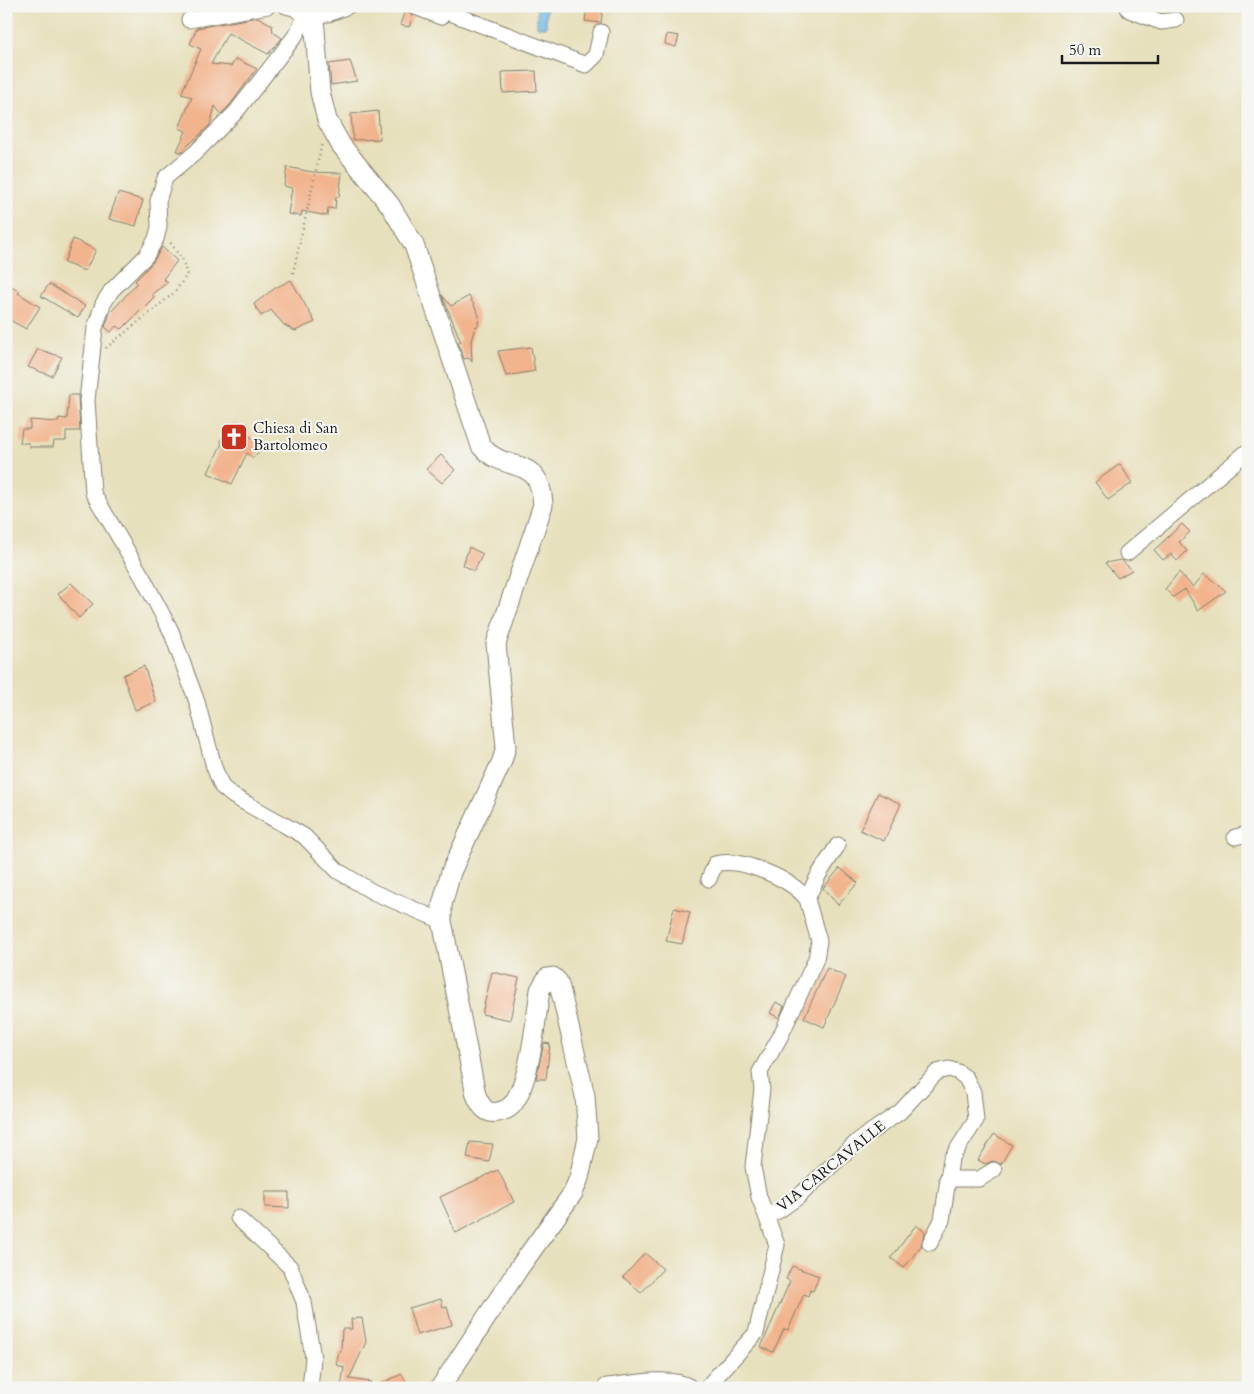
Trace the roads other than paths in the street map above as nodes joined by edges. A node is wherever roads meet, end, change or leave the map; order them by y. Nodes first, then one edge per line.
1 (268, 6) edge
2 (286, 6) edge
3 (336, 6) edge
4 (348, 6) edge
5 (413, 6) edge
6 (432, 6) edge
7 (1127, 6) edge
8 (311, 11) edge
9 (189, 20) dead end
10 (1176, 20) dead end
11 (601, 32) dead end
12 (572, 68) dead end
13 (1248, 451) edge
14 (1127, 554) dead end
15 (838, 845) dead end
16 (709, 879) dead end
17 (807, 899) junction
18 (442, 921) junction
19 (994, 1170) dead end
20 (947, 1179) junction
21 (766, 1216) junction
22 (238, 1218) dead end
23 (930, 1243) dead end
24 (310, 1388) edge
25 (440, 1388) edge
26 (607, 1388) edge
27 (688, 1388) edge
28 (706, 1388) edge

1 - 9 street
2 - 8 street
3 - 8 street
4 - 8 street
5 - 12 street
6 - 11 street
7 - 10 street
8 - 18 street
8 - 18 street
13 - 14 street
15 - 17 street
16 - 17 street, VIA CARCAVALLE
17 - 21 street, VIA CARCAVALLE
18 - 25 street
19 - 20 street
20 - 21 street, VIA CARCAVALLE
20 - 23 street, VIA CARCAVALLE
21 - 28 street, VIA CARCAVALLE
22 - 24 street
26 - 27 street

